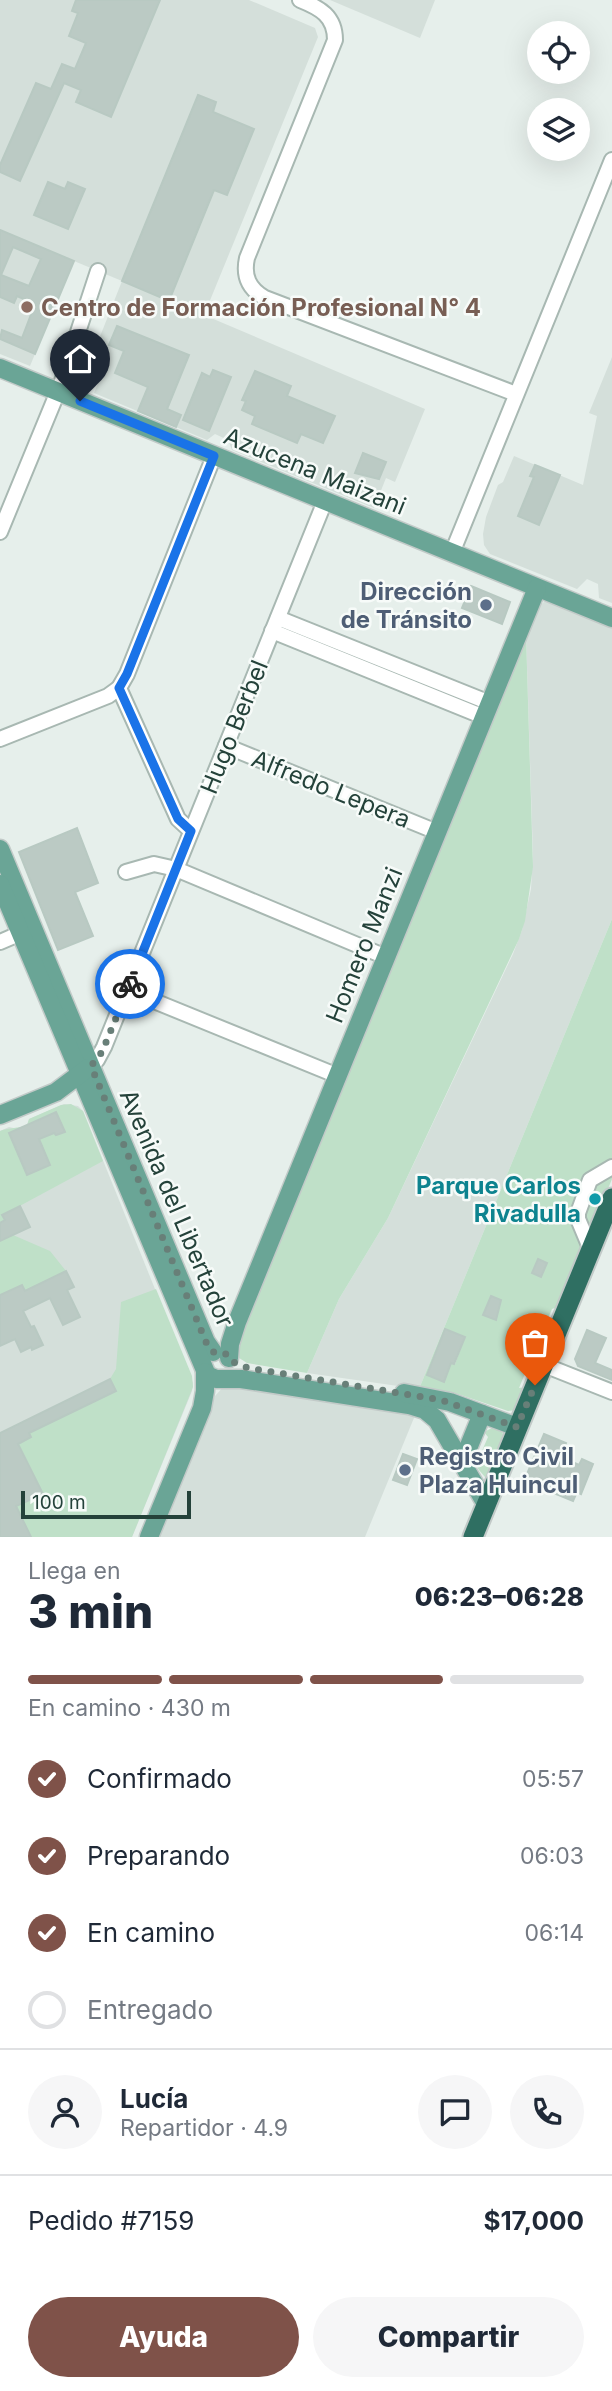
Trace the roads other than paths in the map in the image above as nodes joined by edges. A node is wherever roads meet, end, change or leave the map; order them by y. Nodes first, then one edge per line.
1 (300, 0) edge
2 (612, 160) edge
3 (98, 271) dead end
4 (0, 368) edge
5 (58, 392) junction
6 (516, 394) junction
7 (214, 456) junction
8 (325, 501) junction
9 (0, 532) edge
10 (452, 553) junction
11 (537, 588) junction
12 (612, 618) edge
13 (275, 625) junction
14 (119, 688) junction
15 (487, 710) junction
16 (0, 738) edge
17 (226, 746) junction
18 (191, 831) junction
19 (437, 832) junction
20 (0, 849) edge
21 (176, 869) junction
22 (126, 872) dead end
23 (0, 884) edge
24 (21, 933) junction
25 (0, 942) edge
26 (386, 957) junction
27 (127, 990) junction
28 (85, 1070) junction
29 (338, 1076) junction
30 (0, 1115) edge
31 (612, 1167) edge
32 (612, 1198) edge
33 (612, 1232) edge
34 (591, 1250) junction
35 (223, 1363) junction
36 (550, 1367) junction
37 (204, 1370) junction
38 (612, 1392) edge
39 (202, 1408) junction
40 (482, 1414) junction
41 (517, 1427) junction
42 (462, 1463) junction
43 (486, 1504) junction
44 (149, 1537) edge
45 (473, 1537) edge
46 (487, 1537) edge

1 - 6 street
2 - 6 street
3 - 5 street
4 - 5 main road, Azucena Maizani
5 - 7 main road, Azucena Maizani
5 - 9 street
6 - 10 street
7 - 8 main road, Azucena Maizani
7 - 14 street
8 - 10 main road, Azucena Maizani
8 - 13 street, Hugo Berbel
10 - 11 main road, Azucena Maizani
11 - 12 main road, Azucena Maizani
11 - 15 main road, Homero Manzi
13 - 15 street
13 - 17 street, Hugo Berbel
14 - 16 street
14 - 18 street
15 - 19 main road, Homero Manzi
17 - 18 street, Hugo Berbel
17 - 19 street, Alfredo Lepera
18 - 21 street, Hugo Berbel
19 - 26 main road, Homero Manzi
20 - 28 main road, Avenida del Libertador
21 - 22 street
21 - 26 street
21 - 27 street, Hugo Berbel
23 - 24 main road, Avenida del Libertador
24 - 25 street
24 - 28 main road, Avenida del Libertador
26 - 29 main road, Homero Manzi
27 - 28 street, Hugo Berbel
27 - 29 street
28 - 30 main road
28 - 35 main road, Avenida del Libertador
28 - 37 main road, Avenida del Libertador
29 - 35 main road, Homero Manzi
31 - 34 street
32 - 34 highway
33 - 36 highway
34 - 36 highway
35 - 37 main road
35 - 39 main road, Homero Manzi
35 - 40 main road
35 - 42 main road
36 - 38 street
36 - 41 highway
36 - 46 highway
37 - 39 main road, Homero Manzi
39 - 44 main road, Homero Manzi
40 - 41 main road
40 - 42 main road
41 - 43 highway
42 - 43 main road
43 - 45 highway

